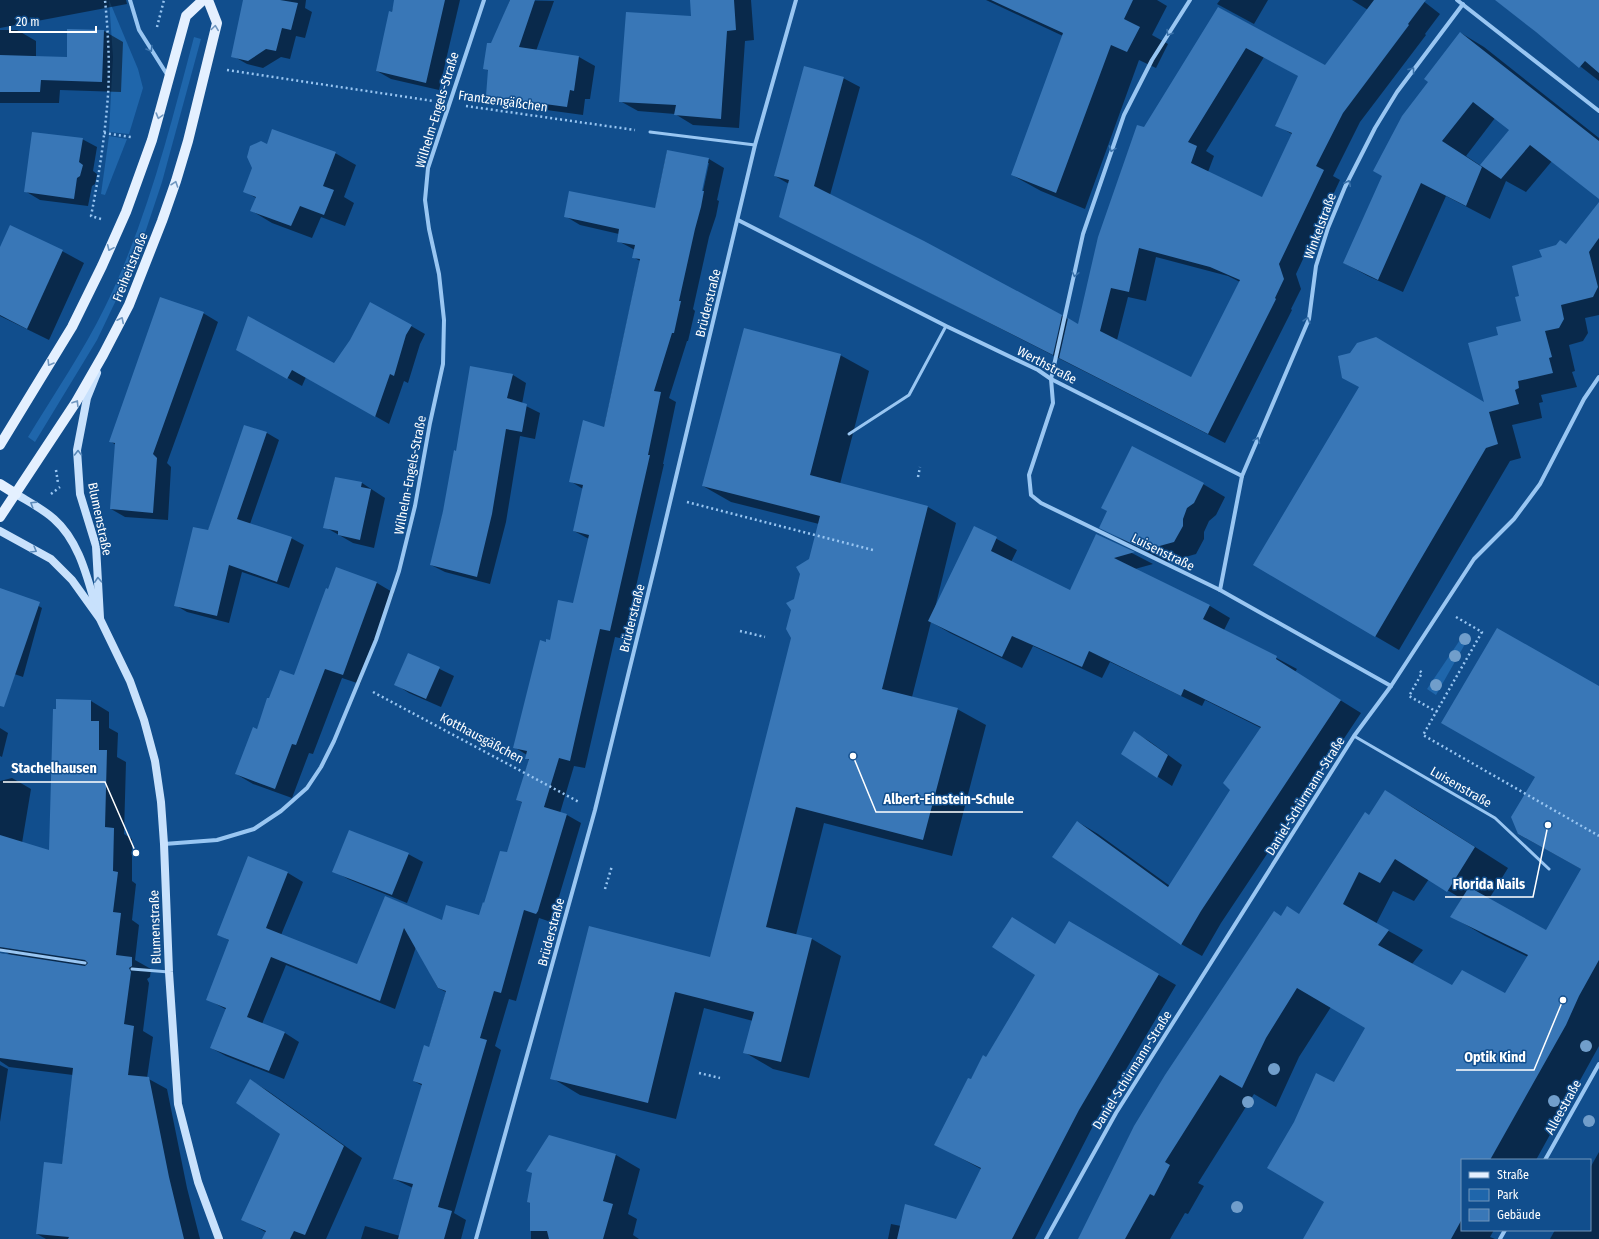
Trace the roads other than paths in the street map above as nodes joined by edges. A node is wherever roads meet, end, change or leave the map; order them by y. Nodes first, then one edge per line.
1 (130, 0) edge
2 (203, 0) edge
3 (208, 0) edge
4 (484, 0) edge
5 (796, 0) edge
6 (1190, 0) edge
7 (1457, 0) edge
8 (1463, 4) junction
9 (170, 79) junction
10 (1599, 111) edge
11 (650, 132) road end
12 (755, 145) junction
13 (738, 220) junction
14 (946, 326) junction
15 (103, 355) junction
16 (1599, 377) edge
17 (1051, 379) junction
18 (849, 434) dead end
19 (0, 445) edge
20 (1242, 476) junction
21 (0, 484) edge
22 (16, 494) junction
23 (0, 518) edge
24 (0, 531) edge
25 (1220, 590) junction
26 (100, 619) junction
27 (1391, 686) junction
28 (1354, 736) junction
29 (164, 844) junction
30 (1549, 869) dead end
31 (0, 950) edge
32 (85, 963) dead end
33 (132, 969) dead end
34 (169, 972) junction
35 (1599, 1064) edge
36 (1546, 1159) edge
37 (219, 1239) edge
38 (476, 1239) edge
39 (1046, 1239) edge

1 -> 9 street
2 - 9 main road, Freiheitstraße
15 -> 3 main road, Freiheitstraße
4 - 29 street, Wilhelm-Engels-Straße
5 - 12 street, Brüderstraße
6 -> 17 street, Luisenstraße
7 - 8 street
8 - 10 street
20 -> 8 street, Winkelstraße
9 -> 19 main road, Freiheitstraße
11 - 12 lane
12 - 13 street, Brüderstraße
13 - 14 street, Werthstraße
13 - 38 street, Brüderstraße
14 - 17 street, Werthstraße
14 - 18 lane
22 -> 15 main road, Freiheitstraße
26 -> 15 street, Blumenstraße
16 - 27 street, Daniel-Schürmann-Straße
17 - 20 street, Werthstraße
17 - 25 street, Luisenstraße
20 - 25 street
21 - 22 main road
22 - 23 main road, Freiheitstraße
26 -> 22 street, Blumenstraße
24 -> 26 street, Blumenstraße
25 - 27 street, Luisenstraße
26 - 29 street, Blumenstraße
27 - 28 street, Daniel-Schürmann-Straße
28 - 30 lane, Luisenstraße
28 - 39 street, Daniel-Schürmann-Straße
29 - 34 street, Blumenstraße
31 - 32 lane
33 - 34 lane
34 - 37 street, Blumenstraße
35 - 36 street, Alleestraße

